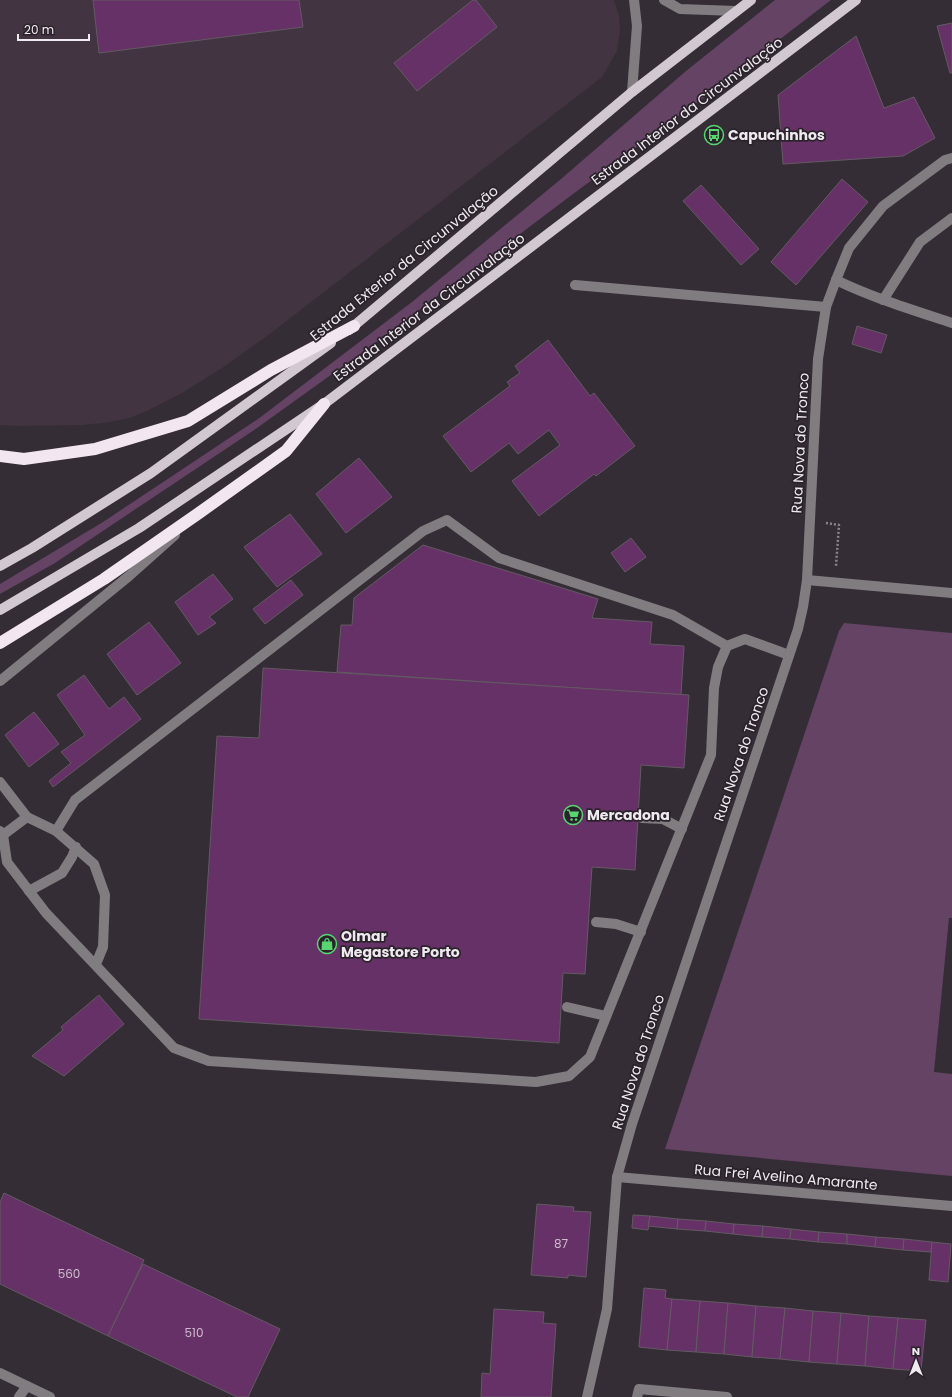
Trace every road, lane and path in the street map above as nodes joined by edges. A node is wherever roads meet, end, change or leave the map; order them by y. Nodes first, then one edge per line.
1 (634, 0) edge
2 (664, 0) edge
3 (751, 0) edge
4 (856, 0) edge
5 (736, 10) junction
6 (632, 92) junction
7 (952, 158) edge
8 (952, 218) edge
9 (836, 280) junction
10 (575, 286) dead end
11 (883, 300) junction
12 (826, 307) junction
13 (952, 323) edge
14 (354, 326) junction
15 (324, 404) junction
16 (0, 456) edge
17 (199, 513) junction
18 (810, 522) junction
19 (0, 566) edge
20 (807, 580) junction
21 (835, 582) junction
22 (952, 593) edge
23 (0, 610) edge
24 (0, 643) edge
25 (727, 646) junction
26 (789, 655) junction
27 (0, 681) edge
28 (0, 782) edge
29 (27, 817) junction
30 (642, 818) dead end
31 (682, 829) junction
32 (56, 831) junction
33 (2, 833) edge
34 (76, 848) junction
35 (29, 891) junction
36 (596, 922) dead end
37 (641, 932) junction
38 (96, 964) junction
39 (567, 1007) dead end
40 (606, 1016) junction
41 (617, 1177) junction
42 (952, 1206) edge
43 (0, 1373) edge
44 (27, 1386) junction
45 (19, 1397) edge
46 (50, 1397) edge
47 (587, 1397) edge
48 (637, 1397) edge
49 (727, 1397) edge

1 - 6 street
2 - 5 street
3 - 5 main road, Estrada Exterior da Circunvalação
4 - 15 main road, Estrada Interior da Circunvalação
5 - 6 main road, Estrada Exterior da Circunvalação
6 - 14 main road, Estrada Exterior da Circunvalação
7 - 9 street, Rua Nova do Tronco
8 - 11 street
9 - 11 street
9 - 12 street, Rua Nova do Tronco
10 - 12 street
11 - 13 street
12 - 18 street, Rua Nova do Tronco
14 - 16 highway
14 - 19 main road, Estrada Exterior da Circunvalação
15 - 17 highway
15 - 23 main road, Estrada Interior da Circunvalação
17 - 24 highway
17 - 27 street
18 - 20 street, Rua Nova do Tronco
18 - 21 path
20 - 21 street
20 - 26 street, Rua Nova do Tronco
21 - 22 street
25 - 26 street
25 - 31 street
25 - 32 street
26 - 41 street, Rua Nova do Tronco
28 - 29 street
29 - 32 street
29 - 33 street
30 - 31 street
31 - 37 street
32 - 34 street
33 - 35 street
34 - 35 street
34 - 38 street
35 - 38 street
36 - 37 street
37 - 40 street
38 - 40 street
39 - 40 street
41 - 42 street, Rua Frei Avelino Amarante
41 - 47 street, Rua Nova do Tronco
43 - 44 street
44 - 45 street
44 - 46 street
48 - 49 street

